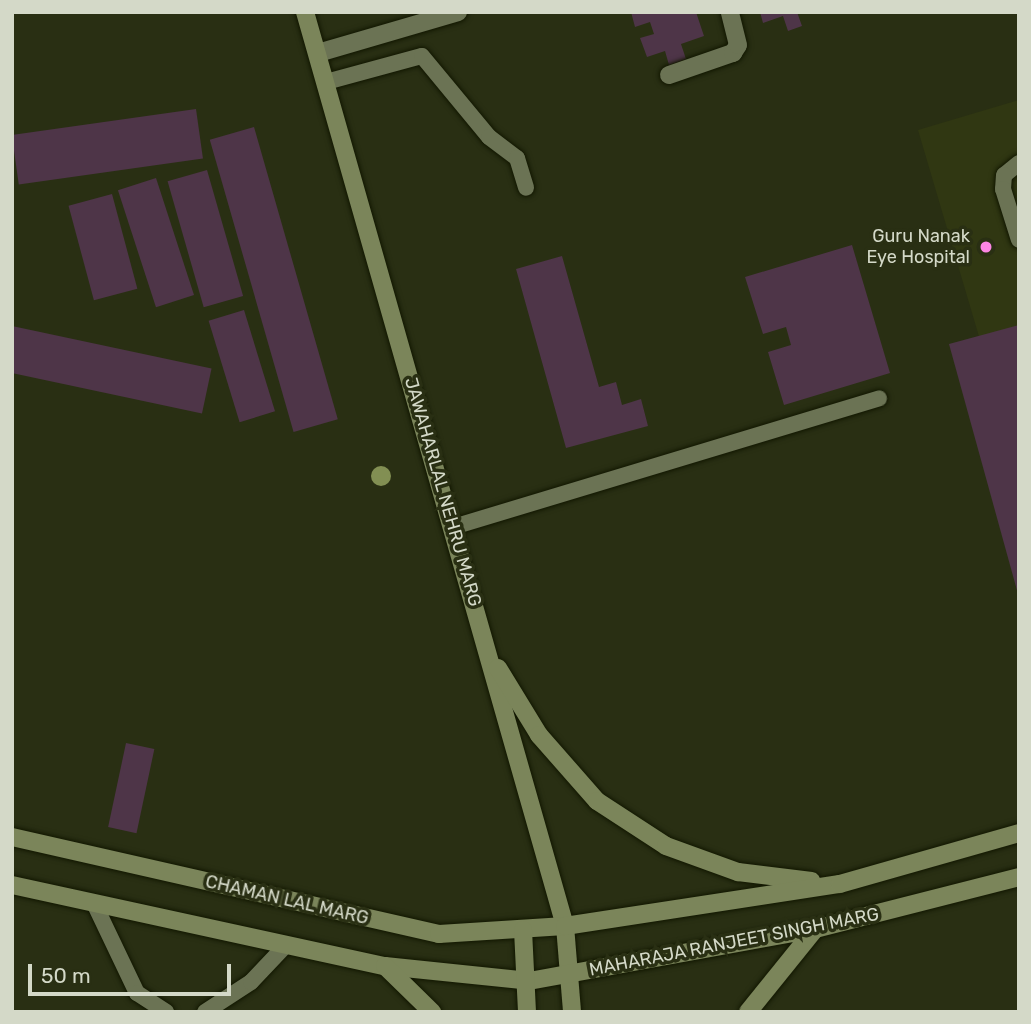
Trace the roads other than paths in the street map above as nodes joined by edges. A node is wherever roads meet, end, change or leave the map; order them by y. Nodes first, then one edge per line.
1 (305, 12) edge
2 (458, 12) edge
3 (730, 12) edge
4 (318, 53) junction
5 (669, 75) dead end
6 (326, 82) junction
7 (1019, 163) edge
8 (526, 188) dead end
9 (1019, 240) edge
10 (879, 398) dead end
11 (453, 527) junction
12 (489, 653) junction
13 (1019, 833) edge
14 (12, 837) edge
15 (1019, 877) edge
16 (840, 884) junction
17 (12, 885) edge
18 (94, 903) junction
19 (565, 926) junction
20 (816, 929) junction
21 (523, 930) junction
22 (286, 945) junction
23 (385, 966) junction
24 (572, 975) junction
25 (529, 981) junction
26 (166, 1012) edge
27 (205, 1012) edge
28 (432, 1012) edge
29 (527, 1012) edge
30 (572, 1012) edge
31 (747, 1012) edge

1 - 4 main road, JAWAHARLAL NEHRU MARG
2 - 4 street
3 - 5 street
4 - 6 main road, JAWAHARLAL NEHRU MARG
6 - 8 lane
6 - 11 main road, JAWAHARLAL NEHRU MARG
7 - 9 lane
10 - 11 lane
11 - 12 main road, JAWAHARLAL NEHRU MARG
12 - 16 main road
12 - 19 main road, JAWAHARLAL NEHRU MARG
13 - 16 main road, MAHARAJA RANJEET SINGH MARG
14 - 21 main road, CHAMAN LAL MARG
15 - 20 main road, MAHARAJA RANJEET SINGH MARG
16 - 19 main road, MAHARAJA RANJEET SINGH MARG
17 - 18 main road
18 - 22 main road
18 - 26 lane
19 - 21 main road, CHAMAN LAL MARG
19 - 24 main road, JAWAHARLAL NEHRU MARG
20 - 24 main road, MAHARAJA RANJEET SINGH MARG
20 - 31 main road
21 - 25 main road
22 - 23 main road
22 - 27 lane
23 - 25 main road
23 - 28 main road
24 - 25 main road
24 - 30 main road, JAWAHARLAL NEHRU MARG
25 - 29 main road

